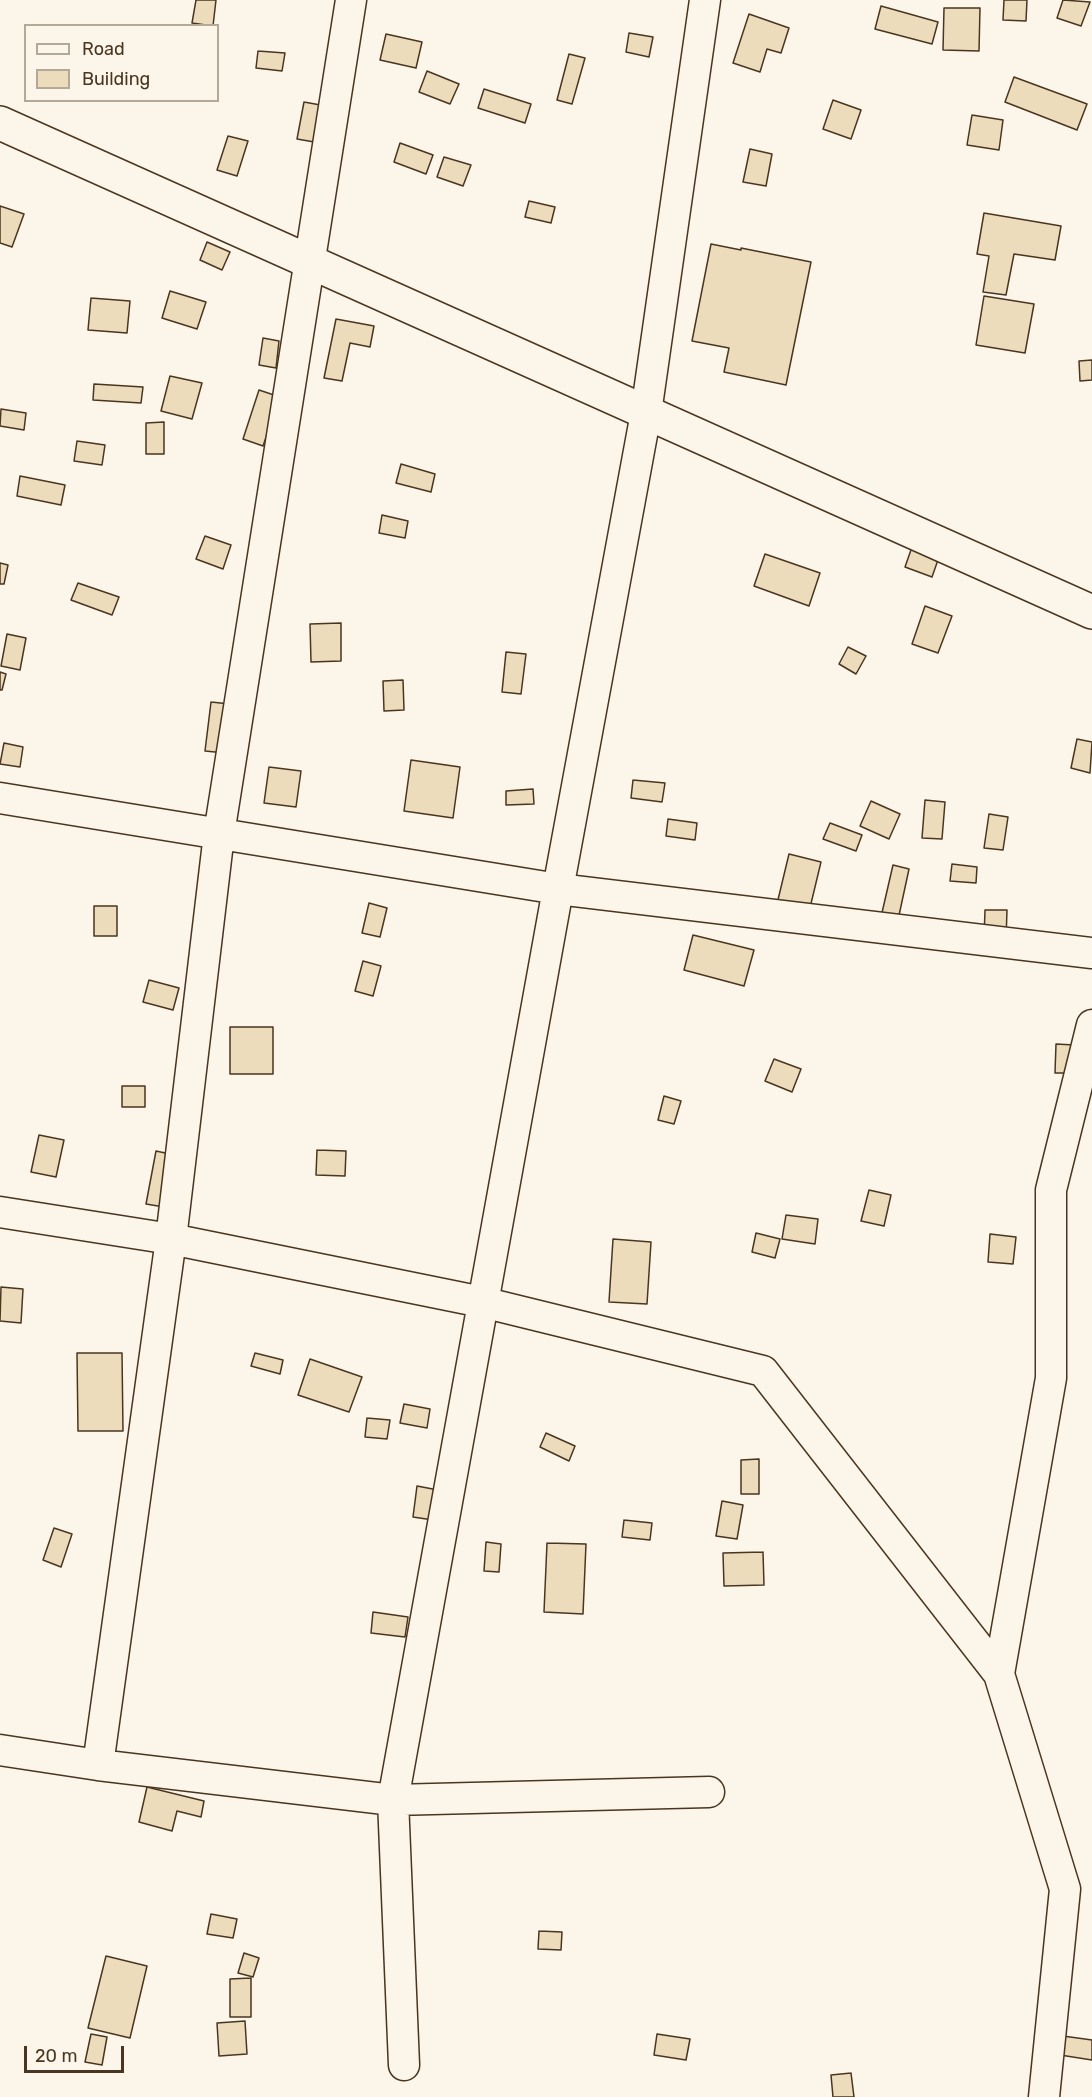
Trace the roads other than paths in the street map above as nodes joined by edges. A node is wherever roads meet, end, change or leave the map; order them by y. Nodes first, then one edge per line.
1 (351, 0) edge
2 (705, 0) edge
3 (0, 123) edge
4 (309, 262) junction
5 (646, 412) junction
6 (1092, 612) edge
7 (0, 798) edge
8 (219, 834) junction
9 (558, 889) junction
10 (1092, 953) edge
11 (1092, 1025) edge
12 (0, 1212) edge
13 (171, 1239) junction
14 (482, 1302) junction
15 (999, 1674) junction
16 (0, 1750) edge
17 (98, 1765) junction
18 (709, 1792) dead end
19 (393, 1800) junction
20 (405, 2065) dead end
21 (1044, 2097) edge

1 - 4 street
2 - 5 street
3 - 4 main road
4 - 5 main road
4 - 8 street
5 - 6 main road
5 - 9 street
7 - 8 street
8 - 9 street
8 - 13 street
9 - 10 street
9 - 14 street
11 - 15 street
12 - 13 street
13 - 14 street
13 - 17 street
14 - 15 street
14 - 19 street
15 - 21 street
16 - 17 street
17 - 19 street
18 - 19 street
19 - 20 street

